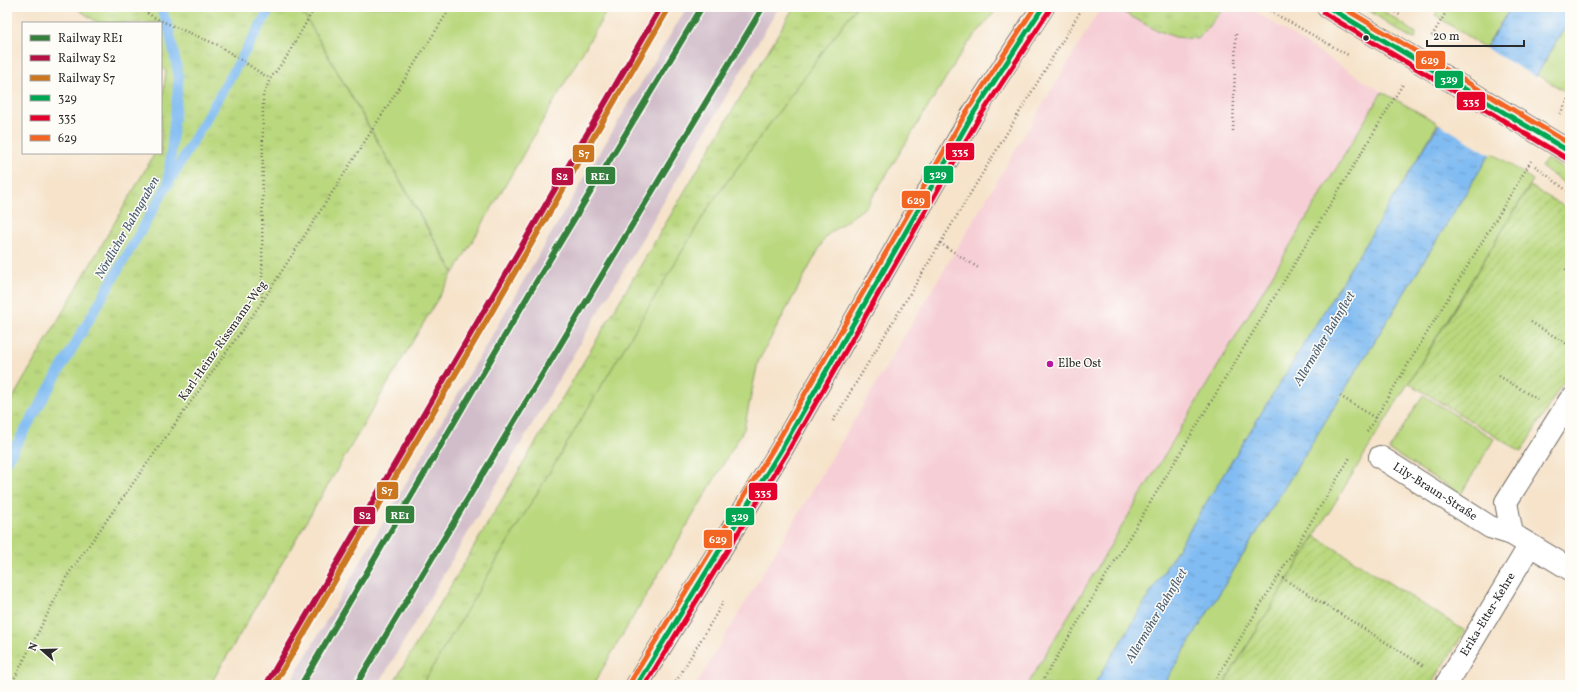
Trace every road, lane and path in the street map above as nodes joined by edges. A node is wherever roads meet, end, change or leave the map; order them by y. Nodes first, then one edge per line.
1 (137, 7) edge
2 (315, 7) edge
3 (452, 7) edge
4 (1043, 7) edge
5 (1083, 7) edge
6 (1263, 7) edge
7 (1328, 7) edge
8 (1449, 7) edge
9 (1236, 33) dead end
10 (1431, 38) dead end
11 (1354, 58) dead end
12 (270, 79) junction
13 (1395, 81) dead end
14 (1570, 96) edge
15 (1559, 114) dead end
16 (1233, 131) dead end
17 (1570, 152) edge
18 (1570, 193) edge
19 (940, 243) junction
20 (980, 269) dead end
21 (1565, 269) dead end
22 (1570, 272) edge
23 (262, 302) junction
24 (1531, 322) dead end
25 (1570, 346) edge
26 (1499, 376) dead end
27 (1340, 396) dead end
28 (1566, 407) edge
29 (1375, 418) junction
30 (830, 425) dead end
31 (1363, 437) dead end
32 (1355, 450) dead end
33 (1380, 457) dead end
34 (1506, 502) junction
35 (1490, 526) junction
36 (1521, 540) junction
37 (1570, 569) edge
38 (1279, 576) junction
39 (728, 594) dead end
40 (1425, 667) dead end
41 (11, 685) edge
42 (637, 685) edge
43 (674, 685) edge
44 (1040, 685) edge
45 (1212, 685) edge
46 (1446, 685) edge

1 - 12 path
2 - 12 path
3 - 23 path, Karl-Heinz-Rissmann-Weg
4 - 42 street
5 - 19 path
6 - 11 path
7 - 17 street
8 - 10 path
9 - 16 path
12 - 23 path
13 - 44 path
14 - 15 path
18 - 29 path
19 - 20 path
19 - 30 path
21 - 22 path
23 - 41 path, Karl-Heinz-Rissmann-Weg
24 - 25 path
26 - 28 path
27 - 29 path
28 - 34 street, Lily-Braun-Straße
29 - 31 path
32 - 38 path
33 - 35 street, Lily-Braun-Straße
34 - 35 street, Lily-Braun-Straße
34 - 36 street
35 - 36 street, Lily-Braun-Straße
36 - 37 street, Lily-Braun-Straße
36 - 46 street, Erika-Etter-Kehre
38 - 40 path
38 - 45 path
39 - 43 path

